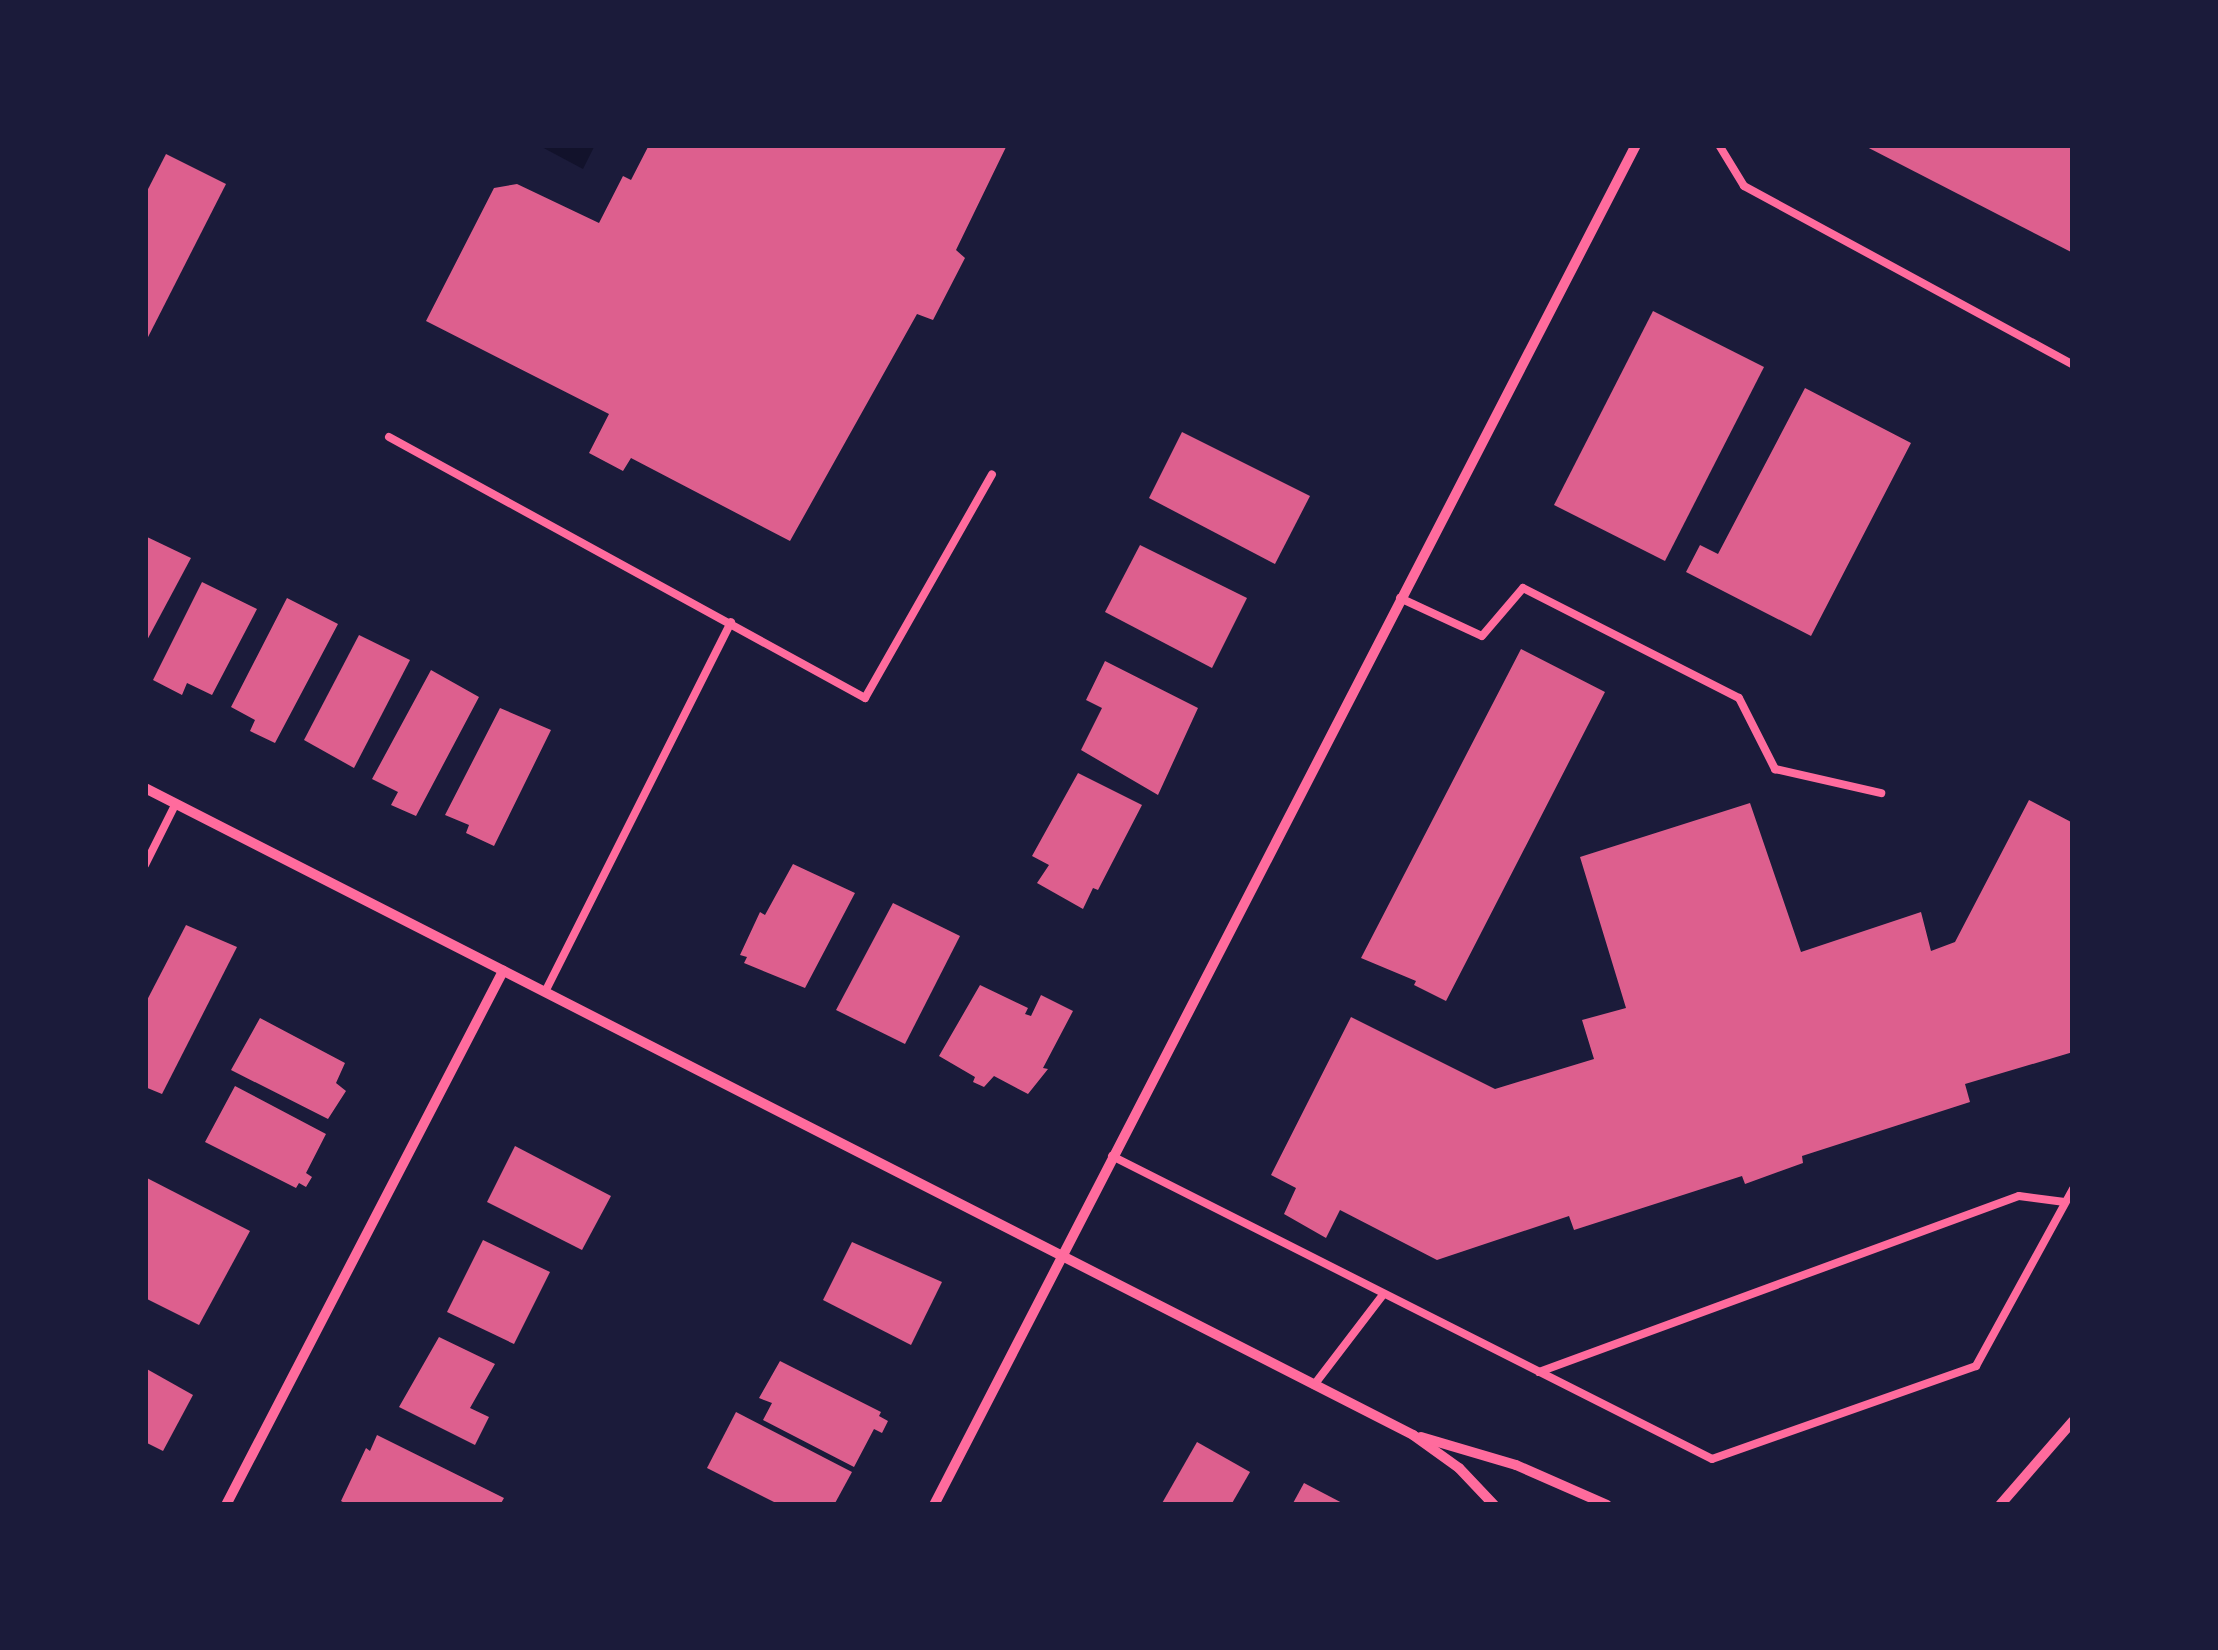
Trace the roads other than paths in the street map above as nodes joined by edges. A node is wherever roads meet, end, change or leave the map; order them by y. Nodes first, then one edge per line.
1 (1636, 145) edge
2 (1719, 145) edge
3 (2073, 365) edge
4 (389, 438) dead end
5 (992, 474) dead end
6 (1400, 598) junction
7 (730, 622) junction
8 (145, 788) edge
9 (1882, 792) dead end
10 (176, 803) junction
11 (145, 864) edge
12 (503, 971) junction
13 (544, 992) junction
14 (1112, 1156) junction
15 (2073, 1188) edge
16 (2065, 1202) junction
17 (1059, 1257) junction
18 (1382, 1296) junction
19 (1540, 1372) junction
20 (1314, 1385) junction
21 (2073, 1421) edge
22 (1413, 1435) junction
23 (226, 1505) edge
24 (934, 1505) edge
25 (1494, 1505) edge
26 (1607, 1505) edge
27 (2000, 1505) edge

1 - 6 street
2 - 3 lane
4 - 7 lane
5 - 7 lane
6 - 9 lane
6 - 14 street
7 - 13 lane
8 - 10 street
10 - 11 lane
10 - 12 street
12 - 13 street
12 - 23 street
13 - 17 street
14 - 17 street
14 - 18 lane
15 - 16 lane
16 - 19 lane
16 - 19 lane
17 - 20 street
17 - 24 street
18 - 19 lane
18 - 20 lane
20 - 22 street
21 - 27 street
22 - 25 street
22 - 26 street

